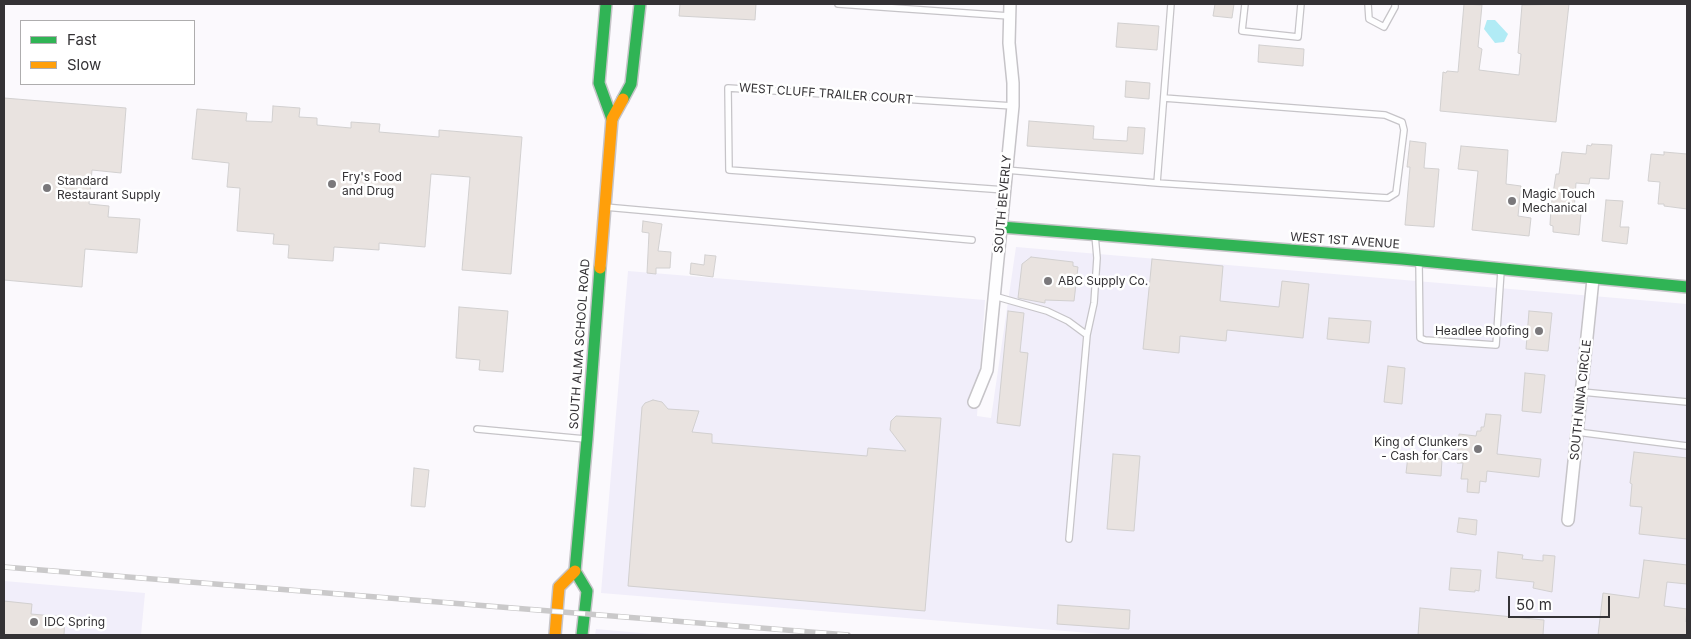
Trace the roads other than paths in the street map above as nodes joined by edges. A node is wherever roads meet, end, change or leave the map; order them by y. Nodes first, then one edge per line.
1 (606, 4) edge
2 (640, 4) edge
3 (838, 4) edge
4 (1010, 4) edge
5 (1171, 4) edge
6 (1245, 4) edge
7 (1301, 4) edge
8 (1368, 4) edge
9 (1395, 4) edge
10 (1009, 16) junction
11 (1164, 98) junction
12 (1013, 106) junction
13 (612, 119) junction
14 (1006, 170) junction
15 (1157, 183) junction
16 (1005, 190) junction
17 (604, 207) junction
18 (1001, 228) junction
19 (1095, 235) junction
20 (972, 240) dead end
21 (1418, 261) junction
22 (1501, 269) junction
23 (1593, 279) junction
24 (1687, 287) edge
25 (994, 296) junction
26 (1087, 335) junction
27 (1582, 392) junction
28 (974, 402) dead end
29 (1687, 402) edge
30 (477, 429) dead end
31 (1577, 432) junction
32 (587, 439) junction
33 (1687, 446) edge
34 (1568, 520) dead end
35 (1070, 539) dead end
36 (575, 571) junction
37 (554, 635) edge
38 (582, 635) edge

1 - 13 main road, SOUTH ALMA SCHOOL ROAD
2 - 13 main road, SOUTH ALMA SCHOOL ROAD
3 - 10 lane
4 - 10 street, SOUTH BEVERLY
5 - 11 lane
6 - 7 lane
8 - 9 lane
10 - 12 street, SOUTH BEVERLY
11 - 15 lane
11 - 15 lane
12 - 14 street, SOUTH BEVERLY
12 - 16 lane, WEST CLUFF TRAILER COURT
13 - 17 main road, SOUTH ALMA SCHOOL ROAD
14 - 15 lane
14 - 16 street, SOUTH BEVERLY
16 - 18 street, SOUTH BEVERLY
17 - 20 lane
17 - 32 main road, SOUTH ALMA SCHOOL ROAD
18 - 19 main road, WEST 1ST AVENUE
18 - 25 street, SOUTH BEVERLY
19 - 21 main road, WEST 1ST AVENUE
19 - 26 lane
21 - 22 main road, WEST 1ST AVENUE
21 - 22 lane
22 - 23 main road, WEST 1ST AVENUE
23 - 24 main road, WEST 1ST AVENUE
23 - 27 street, SOUTH NINA CIRCLE
25 - 26 lane
25 - 28 street, SOUTH BEVERLY
26 - 35 lane
27 - 29 lane
27 - 31 street, SOUTH NINA CIRCLE
30 - 32 lane
31 - 33 lane
31 - 34 street, SOUTH NINA CIRCLE
32 - 36 main road, SOUTH ALMA SCHOOL ROAD
36 - 37 main road
36 - 38 main road

